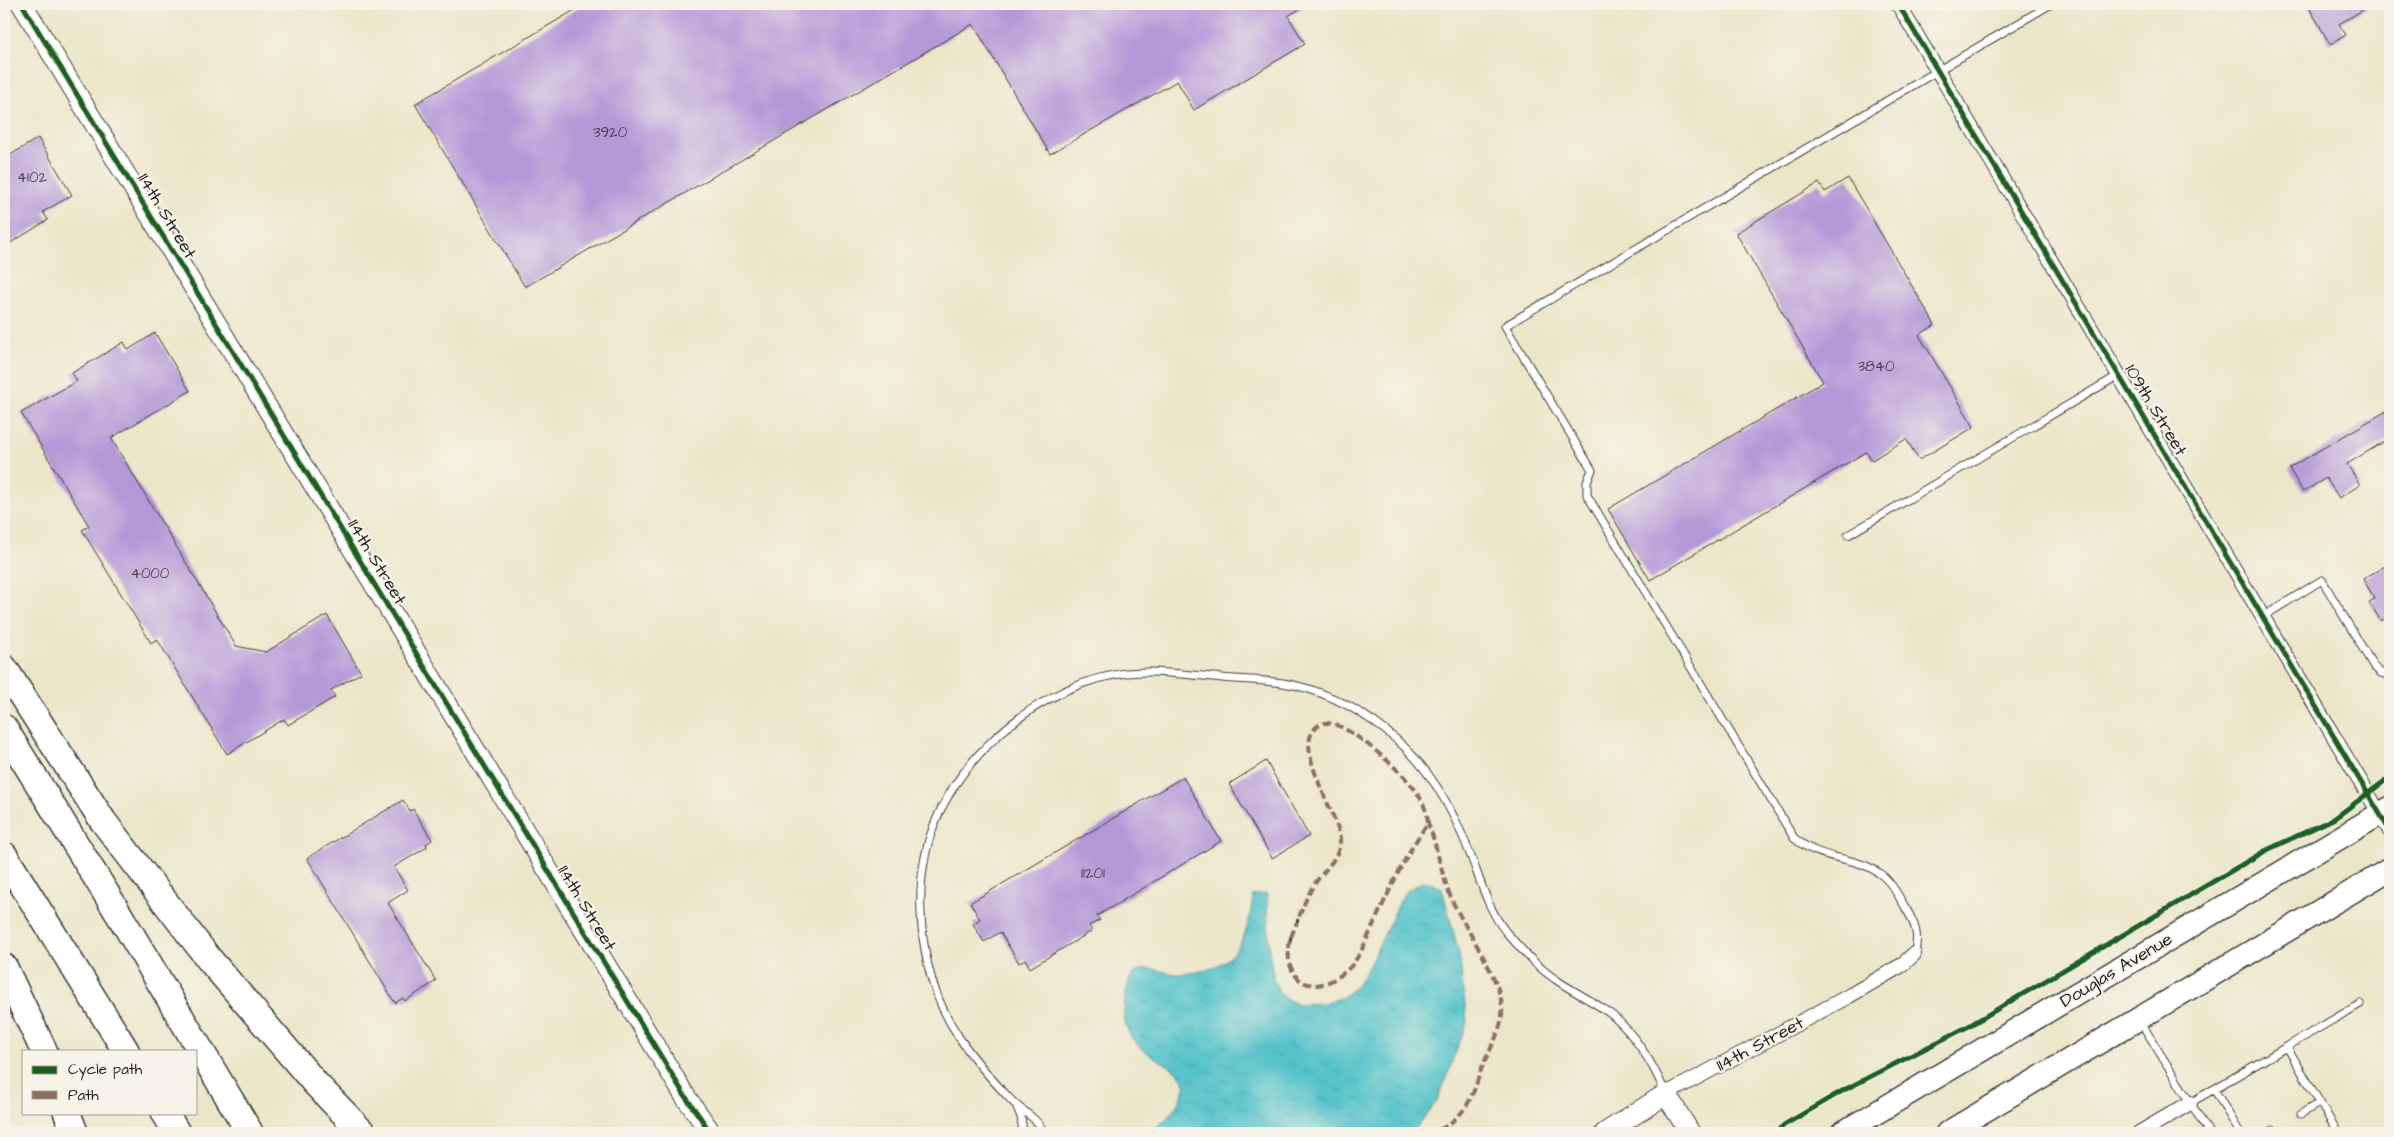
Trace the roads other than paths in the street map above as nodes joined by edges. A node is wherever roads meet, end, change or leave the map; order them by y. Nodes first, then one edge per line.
1 (22, 4) edge
2 (1898, 4) edge
3 (2051, 4) edge
4 (1938, 71) junction
5 (2119, 374) junction
6 (1848, 535) dead end
7 (2264, 616) junction
8 (4, 668) edge
9 (2390, 676) edge
10 (4, 728) edge
11 (2387, 817) edge
12 (4, 855) edge
13 (2390, 869) edge
14 (1914, 954) joint
15 (4, 967) edge
16 (2360, 1004) dead end
17 (2139, 1019) junction
18 (2287, 1047) junction
19 (44, 1050) edge
20 (125, 1050) edge
21 (2214, 1089) junction
22 (1666, 1094) junction
23 (2190, 1103) junction
24 (2319, 1103) junction
25 (1016, 1105) junction
26 (67, 1114) edge
27 (166, 1114) edge
28 (2301, 1114) dead end
29 (75, 1133) edge
30 (177, 1133) edge
31 (250, 1133) edge
32 (363, 1133) edge
33 (711, 1133) edge
34 (1023, 1133) edge
35 (1045, 1133) edge
36 (1605, 1133) edge
37 (1690, 1133) edge
38 (1842, 1133) edge
39 (1947, 1133) edge
40 (2139, 1133) edge
41 (2209, 1133) edge
42 (2240, 1133) edge
43 (2338, 1133) edge

1 - 33 street, 114th Street
2 - 4 street, 109th Street
3 - 4 lane
4 - 5 street, 109th Street
4 - 14 lane
5 - 6 lane
5 - 7 street, 109th Street
7 - 9 lane
7 - 11 street, 109th Street
8 - 32 highway
10 - 31 highway
11 - 38 main road, Douglas Avenue
12 - 20 highway
13 - 17 main road
14 - 22 street, 114th Street
15 - 19 highway
16 - 18 lane
17 - 23 lane
17 - 39 main road
18 - 21 lane
18 - 24 lane
21 - 23 lane
21 - 42 lane
22 - 25 lane
22 - 36 street, 114th Street
22 - 37 street
23 - 40 street
23 - 41 lane
24 - 28 lane
24 - 43 lane
25 - 34 lane
25 - 35 lane
26 - 29 highway
27 - 30 highway

